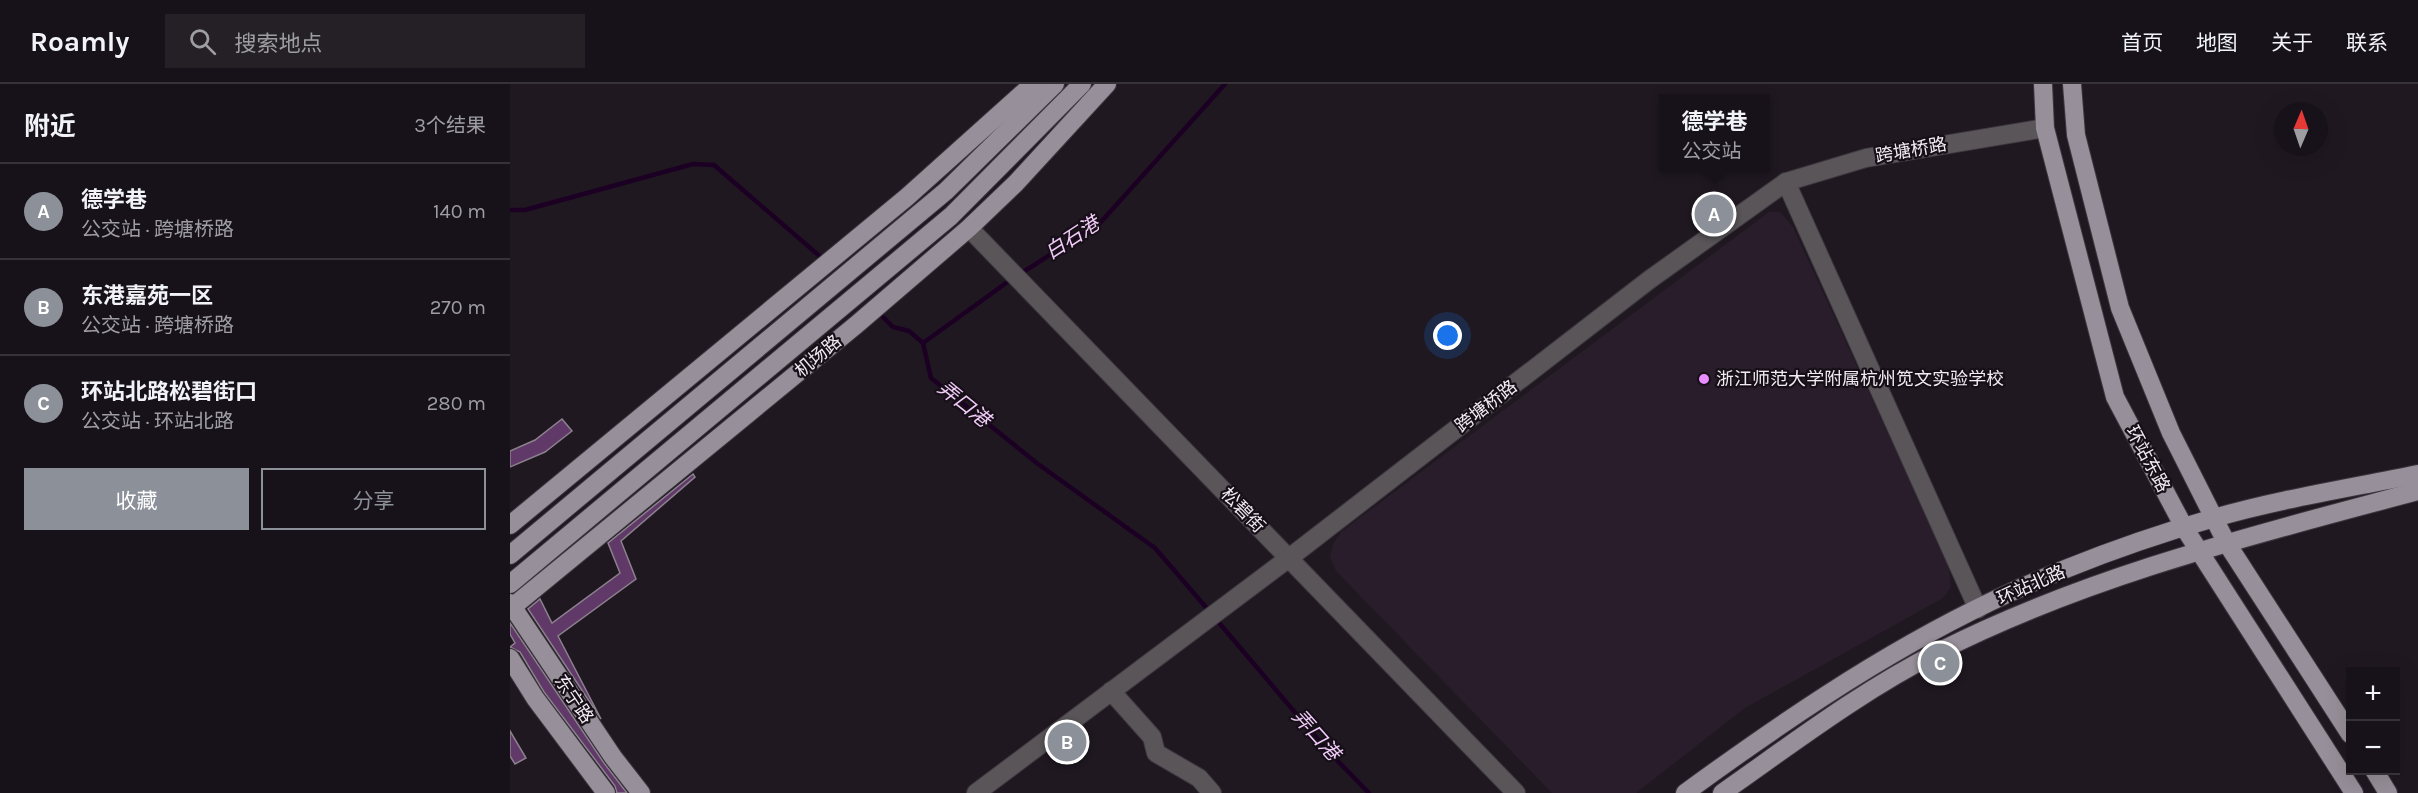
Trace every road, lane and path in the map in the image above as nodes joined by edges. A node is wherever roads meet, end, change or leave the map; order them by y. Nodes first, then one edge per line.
1 (1033, 84) edge
2 (1055, 84) edge
3 (1082, 84) edge
4 (1107, 84) edge
5 (2043, 84) edge
6 (2072, 84) edge
7 (2045, 128) junction
8 (1786, 182) junction
9 (907, 197) junction
10 (917, 214) junction
11 (969, 228) junction
12 (670, 394) junction
13 (684, 411) junction
14 (2418, 474) edge
15 (2418, 491) edge
16 (2214, 518) junction
17 (510, 525) edge
18 (2185, 528) junction
19 (2226, 542) junction
20 (2200, 550) junction
21 (510, 555) edge
22 (1289, 558) junction
23 (510, 584) edge
24 (511, 606) edge
25 (1978, 609) junction
26 (510, 658) edge
27 (1111, 691) junction
28 (2346, 728) edge
29 (2377, 775) edge
30 (606, 793) edge
31 (641, 793) edge
32 (976, 793) edge
33 (1212, 793) edge
34 (1516, 793) edge
35 (1685, 793) edge
36 (1722, 793) edge
37 (2354, 793) edge
38 (2388, 793) edge

1 - 9 main road
2 - 10 main road
3 - 23 main road, 机场路
4 - 11 main road, 机场路
5 - 7 main road, 环站东路
6 - 16 main road, 环站东路
7 - 8 street, 跨塘桥路
7 - 18 main road, 环站东路
8 - 22 street, 跨塘桥路
8 - 25 street
9 - 10 main road
9 - 12 main road
10 - 13 main road
11 - 22 street, 松碧街
11 - 24 main road, 机场路
12 - 13 main road
12 - 17 main road
13 - 21 main road
14 - 16 main road, 环站北路
15 - 19 main road, 环站北路
16 - 18 main road, 环站北路
16 - 19 main road, 环站东路
18 - 20 main road, 环站东路
18 - 25 main road, 环站北路
19 - 20 main road, 环站北路
19 - 28 main road, 环站东路
20 - 36 main road, 环站北路
20 - 37 main road, 环站东路
22 - 27 street, 跨塘桥路
22 - 34 street, 松碧街
24 - 31 main road, 东宁路
25 - 35 main road, 环站北路
26 - 30 main road, 东宁路
27 - 32 street, 跨塘桥路
27 - 33 street
29 - 38 main road

